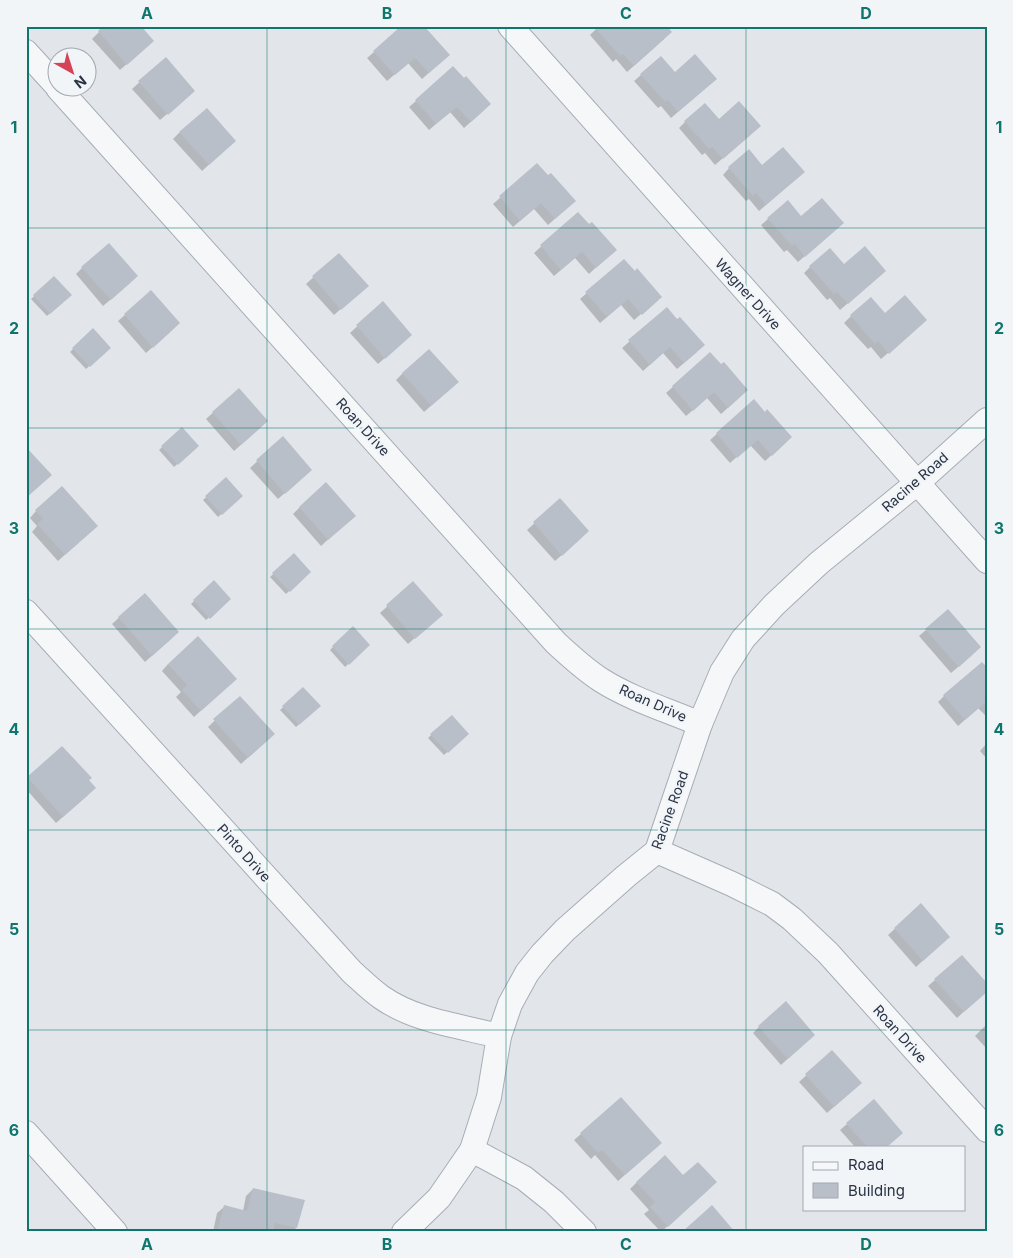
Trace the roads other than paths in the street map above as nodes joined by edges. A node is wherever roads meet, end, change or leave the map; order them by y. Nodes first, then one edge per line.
1 (510, 26) edge
2 (26, 52) edge
3 (48, 76) edge
4 (68, 98) edge
5 (987, 420) edge
6 (917, 483) junction
7 (987, 561) edge
8 (26, 612) edge
9 (700, 724) junction
10 (658, 851) junction
11 (499, 1036) junction
12 (987, 1130) edge
13 (26, 1133) edge
14 (472, 1150) junction
15 (115, 1232) edge
16 (404, 1232) edge
17 (584, 1232) edge

1 - 6 street, Wagner Drive
2 - 3 street, Roan Drive
4 - 9 street, Roan Drive
5 - 6 street, Racine Road
6 - 7 street, Wagner Drive
6 - 9 street, Racine Road
8 - 11 street, Pinto Drive
9 - 10 street, Racine Road
10 - 11 street, Racine Road
10 - 12 street, Roan Drive
11 - 14 street, Racine Road
13 - 15 street
14 - 16 street, Racine Road
14 - 17 street

